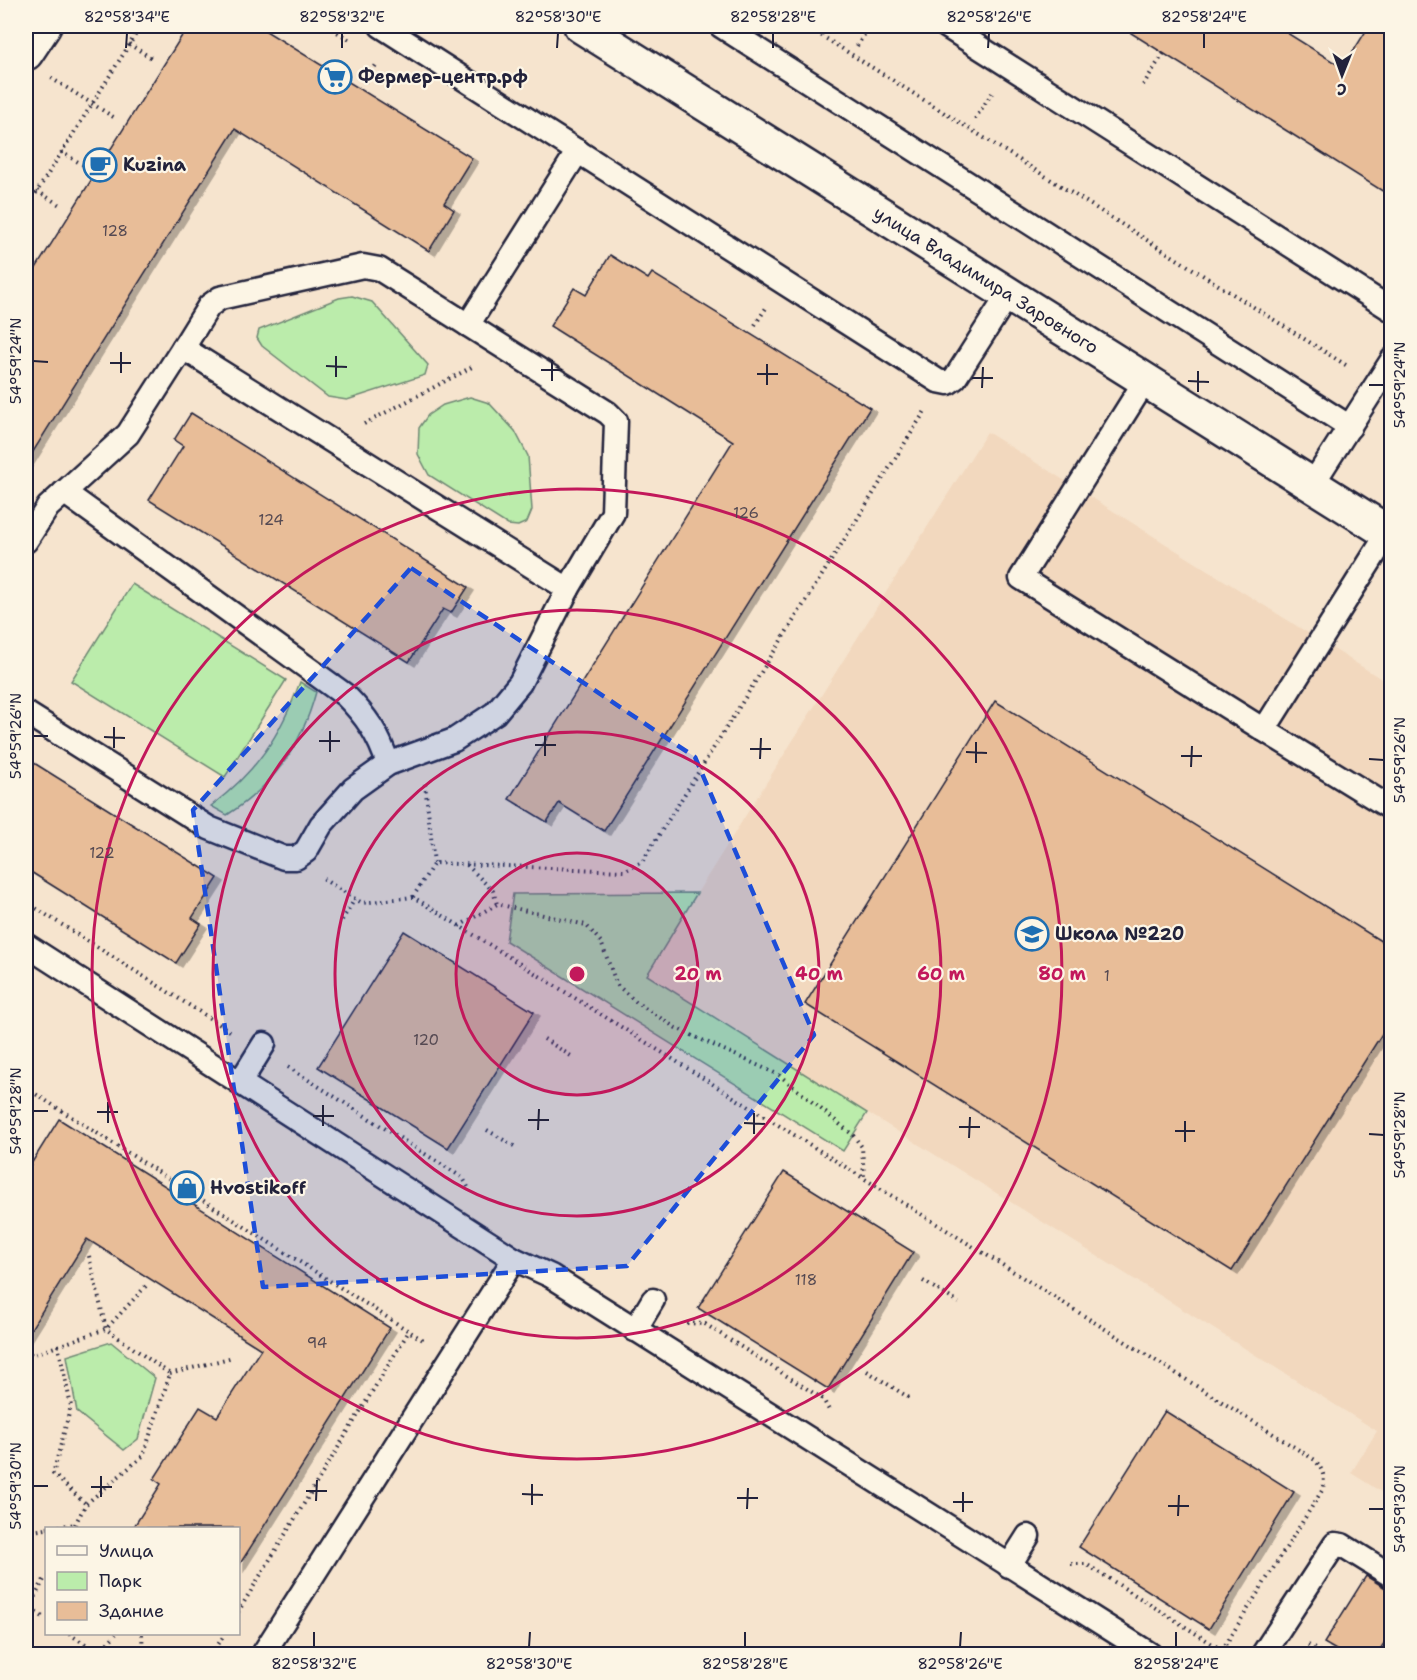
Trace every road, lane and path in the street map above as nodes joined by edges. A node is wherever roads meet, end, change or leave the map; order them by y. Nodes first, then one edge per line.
1 (44, 26) edge
2 (141, 26) edge
3 (381, 26) edge
4 (581, 26) edge
5 (721, 26) edge
6 (806, 26) edge
7 (870, 26) edge
8 (958, 29) edge
9 (129, 44) junction
10 (857, 46) dead end
11 (1164, 53) dead end
12 (380, 58) dead end
13 (153, 59) dead end
14 (35, 63) edge
15 (366, 82) dead end
16 (1143, 85) dead end
17 (92, 104) junction
18 (984, 105) dead end
19 (115, 118) dead end
20 (975, 119) dead end
21 (61, 152) junction
22 (578, 152) junction
23 (85, 166) dead end
24 (37, 191) junction
25 (60, 205) dead end
26 (26, 208) edge
27 (26, 242) edge
28 (33, 247) dead end
29 (1008, 295) junction
30 (770, 302) dead end
31 (1392, 309) edge
32 (468, 325) junction
33 (755, 325) dead end
34 (183, 348) junction
35 (507, 349) junction
36 (1392, 360) edge
37 (1145, 381) junction
38 (943, 382) junction
39 (1376, 384) junction
40 (1350, 427) junction
41 (331, 441) junction
42 (1312, 485) junction
43 (64, 492) junction
44 (29, 528) edge
45 (1390, 534) edge
46 (568, 589) junction
47 (26, 713) edge
48 (1264, 730) junction
49 (421, 752) junction
50 (388, 764) junction
51 (1392, 809) edge
52 (290, 858) junction
53 (434, 864) junction
54 (467, 865) junction
55 (413, 897) junction
56 (355, 899) junction
57 (497, 904) junction
58 (342, 920) dead end
59 (459, 926) junction
60 (26, 945) edge
61 (543, 1040) dead end
62 (264, 1044) dead end
63 (571, 1056) dead end
64 (241, 1081) junction
65 (26, 1088) edge
66 (487, 1130) dead end
67 (514, 1146) dead end
68 (864, 1178) junction
69 (89, 1256) dead end
70 (514, 1259) junction
71 (923, 1281) dead end
72 (146, 1286) dead end
73 (653, 1300) dead end
74 (959, 1303) dead end
75 (676, 1322) dead end
76 (105, 1329) junction
77 (635, 1330) junction
78 (409, 1331) junction
79 (58, 1345) junction
80 (26, 1349) edge
81 (233, 1357) dead end
82 (452, 1358) junction
83 (867, 1371) dead end
84 (170, 1374) junction
85 (911, 1399) dead end
86 (835, 1421) dead end
87 (86, 1504) junction
88 (74, 1526) edge
89 (45, 1528) edge
90 (26, 1532) edge
91 (1028, 1536) dead end
92 (1063, 1564) dead end
93 (1009, 1566) junction
94 (1392, 1576) edge
95 (45, 1578) edge
96 (26, 1587) edge
97 (35, 1597) junction
98 (27, 1607) edge
99 (240, 1609) edge
100 (26, 1613) edge
101 (45, 1618) edge
102 (71, 1635) edge
103 (115, 1635) edge
104 (142, 1635) edge
105 (224, 1635) edge
106 (1222, 1650) junction
107 (101, 1653) edge
108 (143, 1654) edge
109 (212, 1654) edge
110 (264, 1654) edge
111 (1150, 1654) edge
112 (1264, 1654) edge

1 - 14 street
2 - 9 path
3 - 22 lane
4 - 29 street, улица Владимира Заровного
5 - 40 lane
6 - 39 path
7 - 10 path
8 - 31 lane
9 - 13 path
9 - 17 path
11 - 16 path
12 - 15 path
14 - 17 path
17 - 19 path
17 - 21 path
18 - 20 path
21 - 23 path
21 - 24 path
22 - 32 lane
22 - 38 lane
24 - 25 path
24 - 26 path
27 - 28 path
29 - 37 street, улица Владимира Заровного
29 - 38 lane
30 - 33 path
32 - 34 lane
32 - 35 lane
34 - 41 lane
34 - 43 lane
35 - 41 path
35 - 46 lane
36 - 39 lane
37 - 42 street, улица Владимира Заровного
37 - 48 lane
38 - 54 path
39 - 40 lane
40 - 42 lane
41 - 46 lane
42 - 45 street, улица Владимира Заровного
43 - 44 lane
43 - 50 lane
45 - 48 lane
46 - 49 lane
47 - 52 lane
48 - 51 lane
49 - 50 lane
49 - 53 path
50 - 52 lane
52 - 56 path
53 - 54 path
53 - 55 path
54 - 57 path
55 - 56 path
55 - 59 path
56 - 58 path
57 - 59 path
57 - 68 path
59 - 68 path
60 - 64 lane
61 - 63 path
62 - 64 lane
64 - 70 lane
65 - 78 path
66 - 67 path
68 - 106 path
69 - 76 path
70 - 77 lane
70 - 82 lane
71 - 74 path
72 - 76 path
73 - 77 lane
75 - 86 path
76 - 79 path
76 - 84 path
77 - 93 lane
78 - 82 path
78 - 99 path
79 - 80 path
79 - 87 path
81 - 84 path
82 - 110 lane
83 - 85 path
84 - 87 path
87 - 88 path
89 - 90 path
91 - 93 lane
92 - 106 path
93 - 111 lane
94 - 112 lane
95 - 97 path
96 - 97 path
97 - 98 path
98 - 100 path
98 - 101 path
102 - 107 path
103 - 107 path
104 - 108 path
105 - 109 path
106 - 112 path

